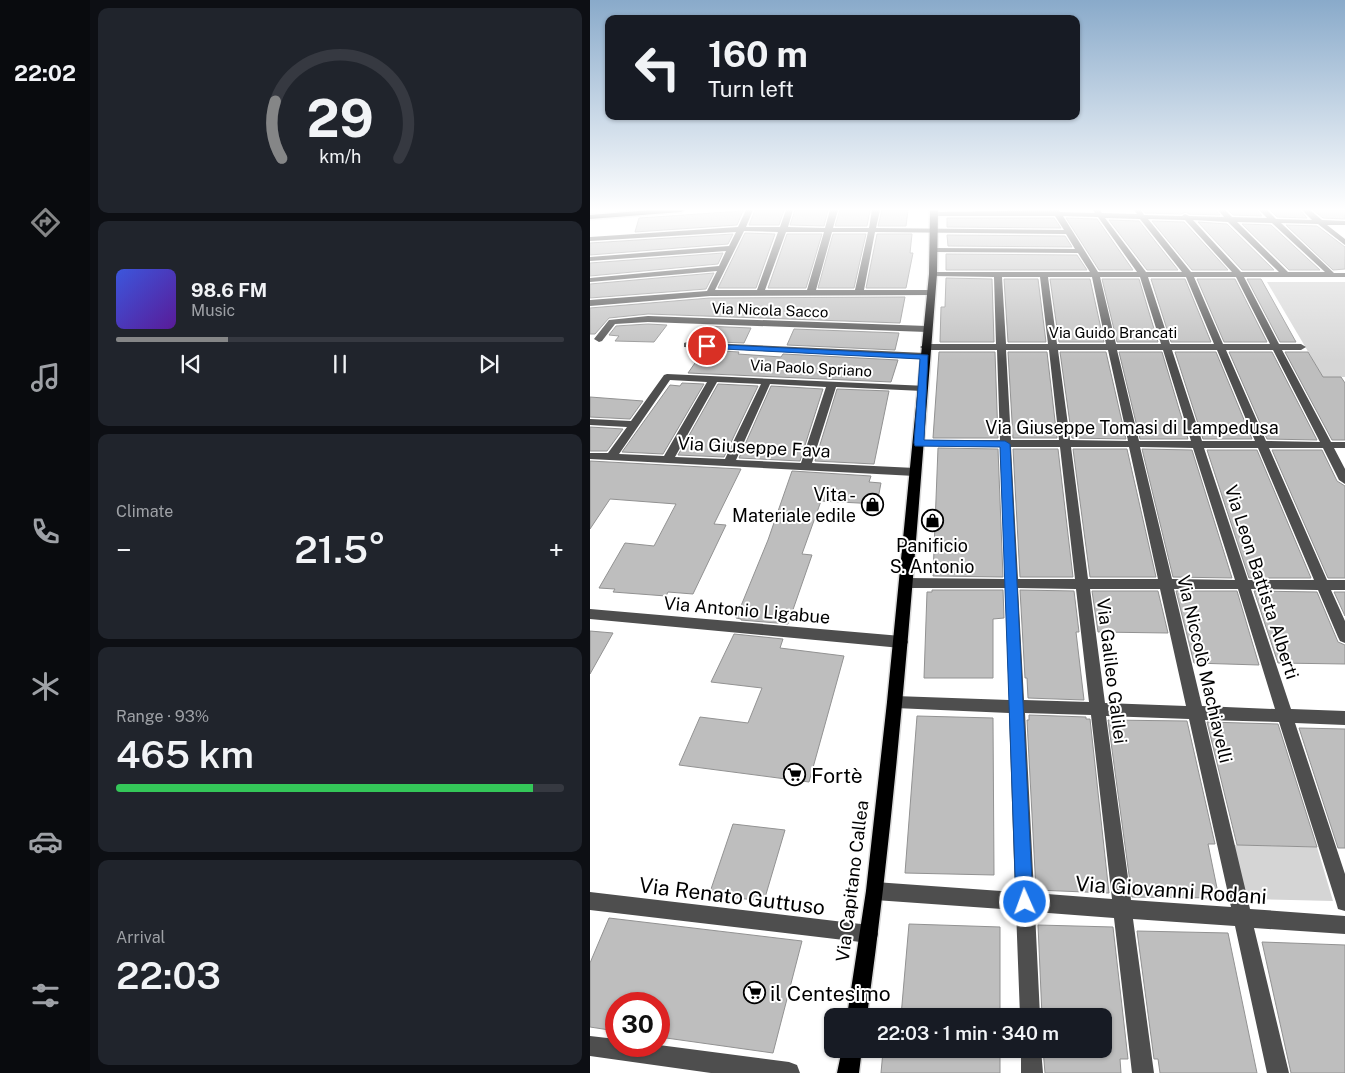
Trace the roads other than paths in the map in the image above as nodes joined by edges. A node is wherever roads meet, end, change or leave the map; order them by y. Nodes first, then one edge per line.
1 (726, 260) edge
2 (772, 260) edge
3 (820, 260) edge
4 (866, 260) edge
5 (933, 260) edge
6 (1086, 260) edge
7 (1132, 260) edge
8 (1177, 260) edge
9 (1225, 260) edge
10 (1271, 260) edge
11 (1316, 260) edge
12 (722, 268) junction
13 (932, 274) junction
14 (998, 274) junction
15 (1044, 274) junction
16 (1094, 274) junction
17 (1143, 274) junction
18 (1189, 275) junction
19 (1239, 275) junction
20 (1286, 275) junction
21 (1332, 275) junction
22 (1345, 275) edge
23 (590, 280) edge
24 (710, 293) junction
25 (760, 293) junction
26 (811, 293) junction
27 (859, 293) junction
28 (931, 293) junction
29 (590, 303) edge
30 (927, 330) junction
31 (599, 339) dead end
32 (687, 345) dead end
33 (1001, 346) junction
34 (1053, 346) junction
35 (1111, 347) junction
36 (1166, 347) junction
37 (1220, 347) junction
38 (1276, 347) junction
39 (1301, 347) dead end
40 (925, 352) junction
41 (714, 379) junction
42 (767, 381) junction
43 (832, 384) junction
44 (923, 388) junction
45 (590, 422) edge
46 (635, 424) junction
47 (919, 443) junction
48 (1005, 444) junction
49 (1065, 444) junction
50 (1134, 444) junction
51 (1198, 444) junction
52 (1262, 445) junction
53 (1327, 445) junction
54 (1345, 445) edge
55 (590, 456) edge
56 (611, 457) junction
57 (667, 460) junction
58 (729, 463) junction
59 (805, 467) junction
60 (915, 472) junction
61 (1345, 480) edge
62 (907, 583) junction
63 (1011, 584) junction
64 (1083, 584) junction
65 (1166, 584) junction
66 (1243, 585) junction
67 (1323, 585) junction
68 (1345, 585) edge
69 (590, 614) edge
70 (1345, 637) edge
71 (901, 642) junction
72 (895, 702) junction
73 (1016, 706) junction
74 (1098, 709) junction
75 (1196, 713) junction
76 (1286, 716) junction
77 (1345, 718) edge
78 (875, 891) junction
79 (590, 902) edge
80 (1025, 902) junction
81 (1345, 902) edge
82 (1122, 909) junction
83 (1243, 918) junction
84 (1345, 925) edge
85 (869, 934) junction
86 (858, 1008) edge
87 (1030, 1008) edge
88 (590, 1046) edge
89 (850, 1058) edge
90 (1031, 1058) edge
91 (789, 1073) edge
92 (848, 1073) edge
93 (1032, 1073) edge
94 (1143, 1073) edge
95 (1278, 1073) edge

1 - 12 street
2 - 25 street
3 - 26 street
4 - 27 street
5 - 13 main road, Via Capitano Callea
6 - 16 street, Via Niccolò Machiavelli
7 - 17 street, Via Leon Battista Alberti
8 - 18 street
9 - 19 street
10 - 20 street
11 - 21 street
12 - 23 street
12 - 24 street
13 - 14 street
13 - 28 main road, Via Capitano Callea
14 - 15 street
14 - 33 street
15 - 16 street
15 - 34 street, Via Galileo Galilei
16 - 17 street
16 - 35 street, Via Niccolò Machiavelli
17 - 18 street
17 - 36 street, Via Leon Battista Alberti
18 - 19 street
18 - 37 street
19 - 20 street
19 - 38 street
20 - 21 street
21 - 22 street
24 - 25 street
24 - 29 street
25 - 26 street
26 - 27 street
27 - 28 street
28 - 30 main road, Via Capitano Callea
30 - 31 street, Via Nicola Sacco
30 - 40 main road, Via Capitano Callea
32 - 40 street, Via Guido Brancati
33 - 34 street, Via Guido Brancati
33 - 40 street, Via Guido Brancati
33 - 48 street
34 - 35 street, Via Guido Brancati
34 - 49 street, Via Galileo Galilei
35 - 36 street, Via Guido Brancati
35 - 50 street, Via Niccolò Machiavelli
36 - 37 street, Via Guido Brancati
36 - 51 street, Via Leon Battista Alberti
37 - 38 street, Via Guido Brancati
37 - 52 street
38 - 39 street, Via Guido Brancati
38 - 53 street
40 - 44 main road, Via Capitano Callea
41 - 42 street, Via Paolo Spriano
41 - 46 street, Via Paolo Spriano
41 - 57 street
42 - 43 street, Via Paolo Spriano
42 - 58 street
43 - 44 street, Via Paolo Spriano
43 - 59 street
44 - 47 main road, Via Capitano Callea
45 - 46 street
46 - 56 street
47 - 48 street, Via Giuseppe Tomasi di Lampedusa
47 - 60 main road, Via Capitano Callea
48 - 49 street, Via Giuseppe Tomasi di Lampedusa
48 - 63 street
49 - 50 street, Via Giuseppe Tomasi di Lampedusa
49 - 64 street, Via Galileo Galilei
50 - 51 street, Via Giuseppe Tomasi di Lampedusa
50 - 65 street, Via Niccolò Machiavelli
51 - 52 street, Via Giuseppe Tomasi di Lampedusa
51 - 66 street, Via Leon Battista Alberti
52 - 53 street, Via Giuseppe Tomasi di Lampedusa
52 - 67 street
53 - 54 street, Via Giuseppe Tomasi di Lampedusa
53 - 61 street
55 - 56 street, Via Giuseppe Fava
56 - 57 street, Via Giuseppe Fava
57 - 58 street, Via Giuseppe Fava
58 - 59 street, Via Giuseppe Fava
59 - 60 street, Via Giuseppe Fava
60 - 62 main road, Via Capitano Callea
62 - 63 street
62 - 71 main road, Via Capitano Callea
63 - 64 street
63 - 73 street
64 - 65 street
64 - 74 street, Via Galileo Galilei
65 - 66 street
65 - 75 street, Via Niccolò Machiavelli
66 - 67 street
66 - 76 street, Via Leon Battista Alberti
67 - 68 street
67 - 70 street
69 - 71 street, Via Antonio Ligabue
71 - 72 main road, Via Capitano Callea
72 - 73 street
72 - 78 main road, Via Capitano Callea
73 - 74 street
73 - 80 street
74 - 75 street
74 - 82 street, Via Galileo Galilei
75 - 76 street
75 - 83 street, Via Niccolò Machiavelli
76 - 77 street
76 - 81 street, Via Leon Battista Alberti
78 - 80 street, Via Giovanni Rodani
78 - 85 main road, Via Capitano Callea
79 - 85 street, Via Renato Guttuso
80 - 82 street, Via Giovanni Rodani
80 - 87 street
82 - 83 street, Via Giovanni Rodani
82 - 94 street, Via Galileo Galilei
83 - 84 street, Via Giovanni Rodani
83 - 95 street, Via Niccolò Machiavelli
85 - 86 main road, Via Capitano Callea
88 - 91 street
89 - 92 main road
90 - 93 street

